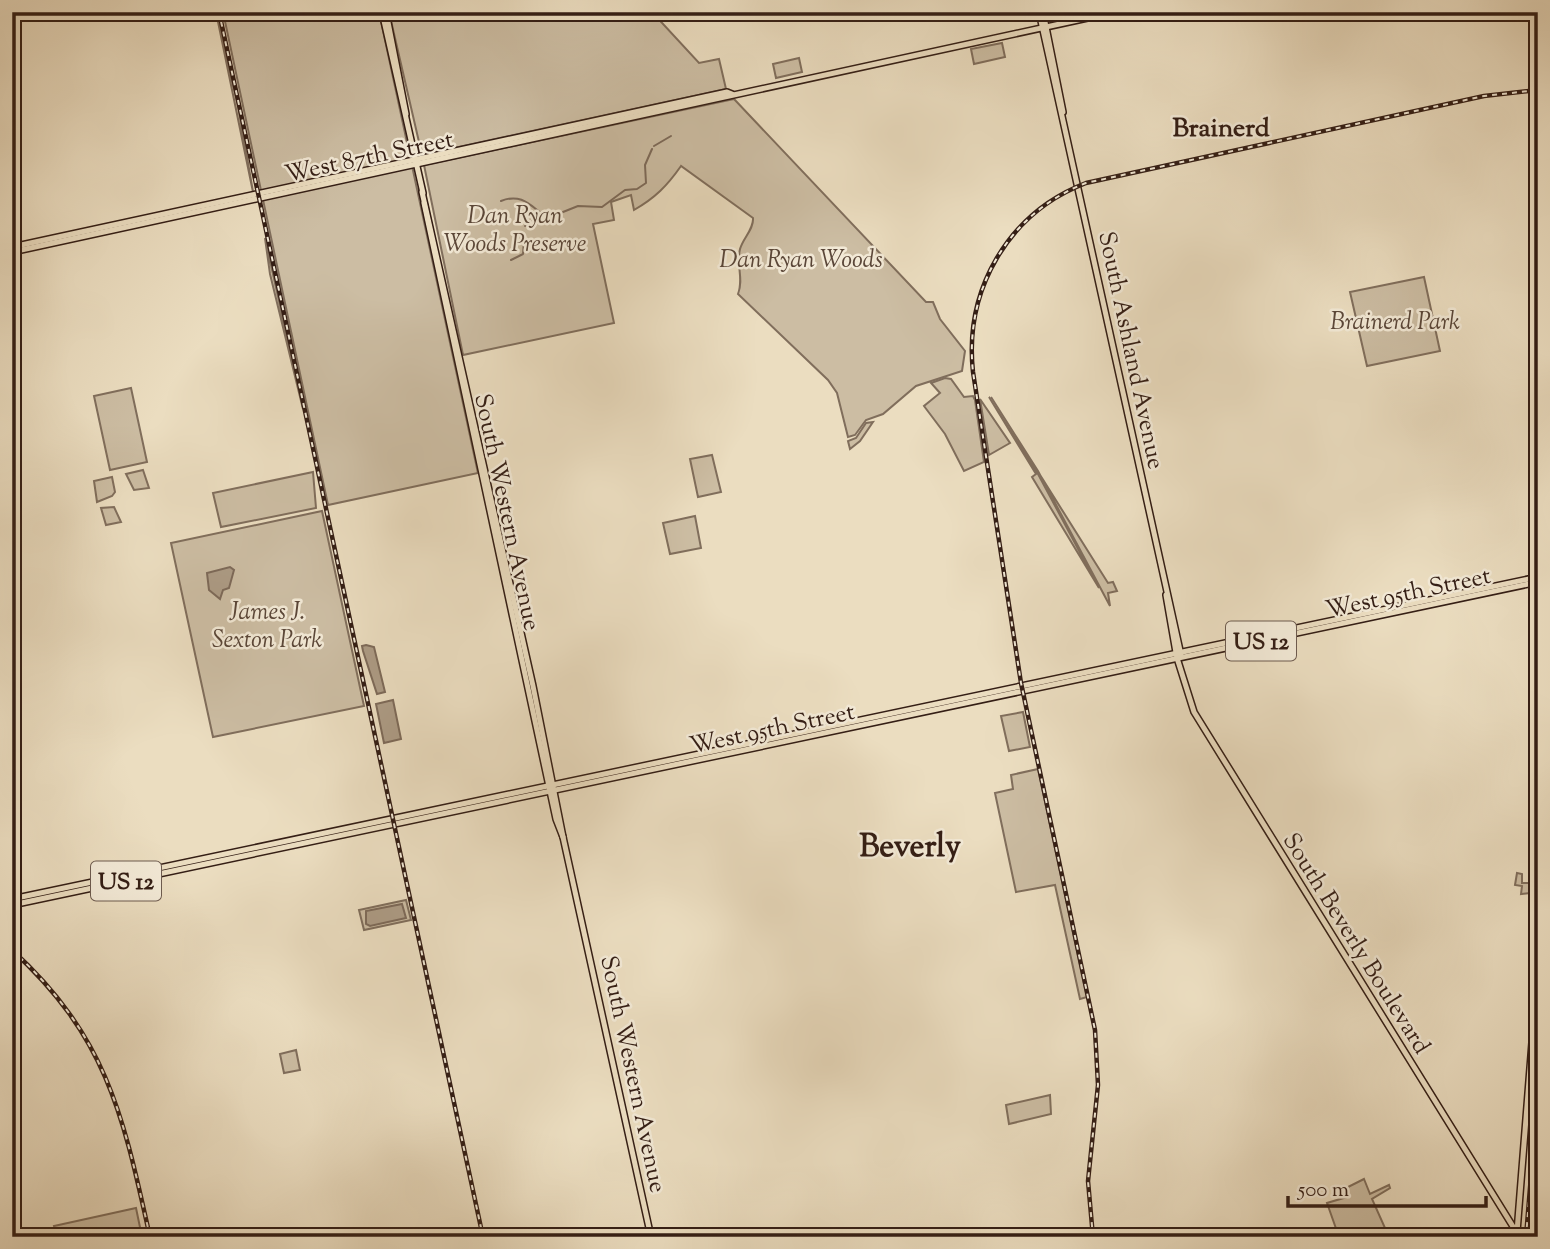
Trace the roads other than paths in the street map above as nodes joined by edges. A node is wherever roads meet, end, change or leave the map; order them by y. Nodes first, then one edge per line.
1 (384, 12) edge
2 (1041, 12) edge
3 (1115, 12) edge
4 (1044, 27) junction
5 (416, 162) junction
6 (422, 192) junction
7 (12, 249) edge
8 (493, 529) junction
9 (504, 553) junction
10 (1538, 580) edge
11 (1179, 655) junction
12 (1181, 665) joint
13 (553, 790) junction
14 (12, 899) edge
15 (12, 905) edge
16 (1538, 967) edge
17 (1538, 1233) edge
18 (1518, 1236) edge
19 (651, 1237) edge

1 - 5 main road, South Western Avenue
2 - 4 main road, South Ashland Avenue
3 - 4 main road, West 87th Street
4 - 5 main road, West 87th Street
4 - 11 main road, South Ashland Avenue
5 - 6 main road, South Western Avenue
5 - 7 main road, West 87th Street
6 - 8 main road, South Western Avenue
6 - 9 main road, South Western Avenue
8 - 9 main road
8 - 13 main road, South Western Avenue
9 - 13 main road, South Western Avenue
10 - 11 main road, West 95th Street / US 12
11 - 12 main road, South Ashland Avenue
11 - 13 main road, West 95th Street / US 12
12 - 18 main road, South Beverly Boulevard
13 - 14 main road, West 95th Street / US 12
13 - 15 main road, West 95th Street / US 12
13 - 19 main road, South Western Avenue
16 - 18 main road
17 - 18 main road

